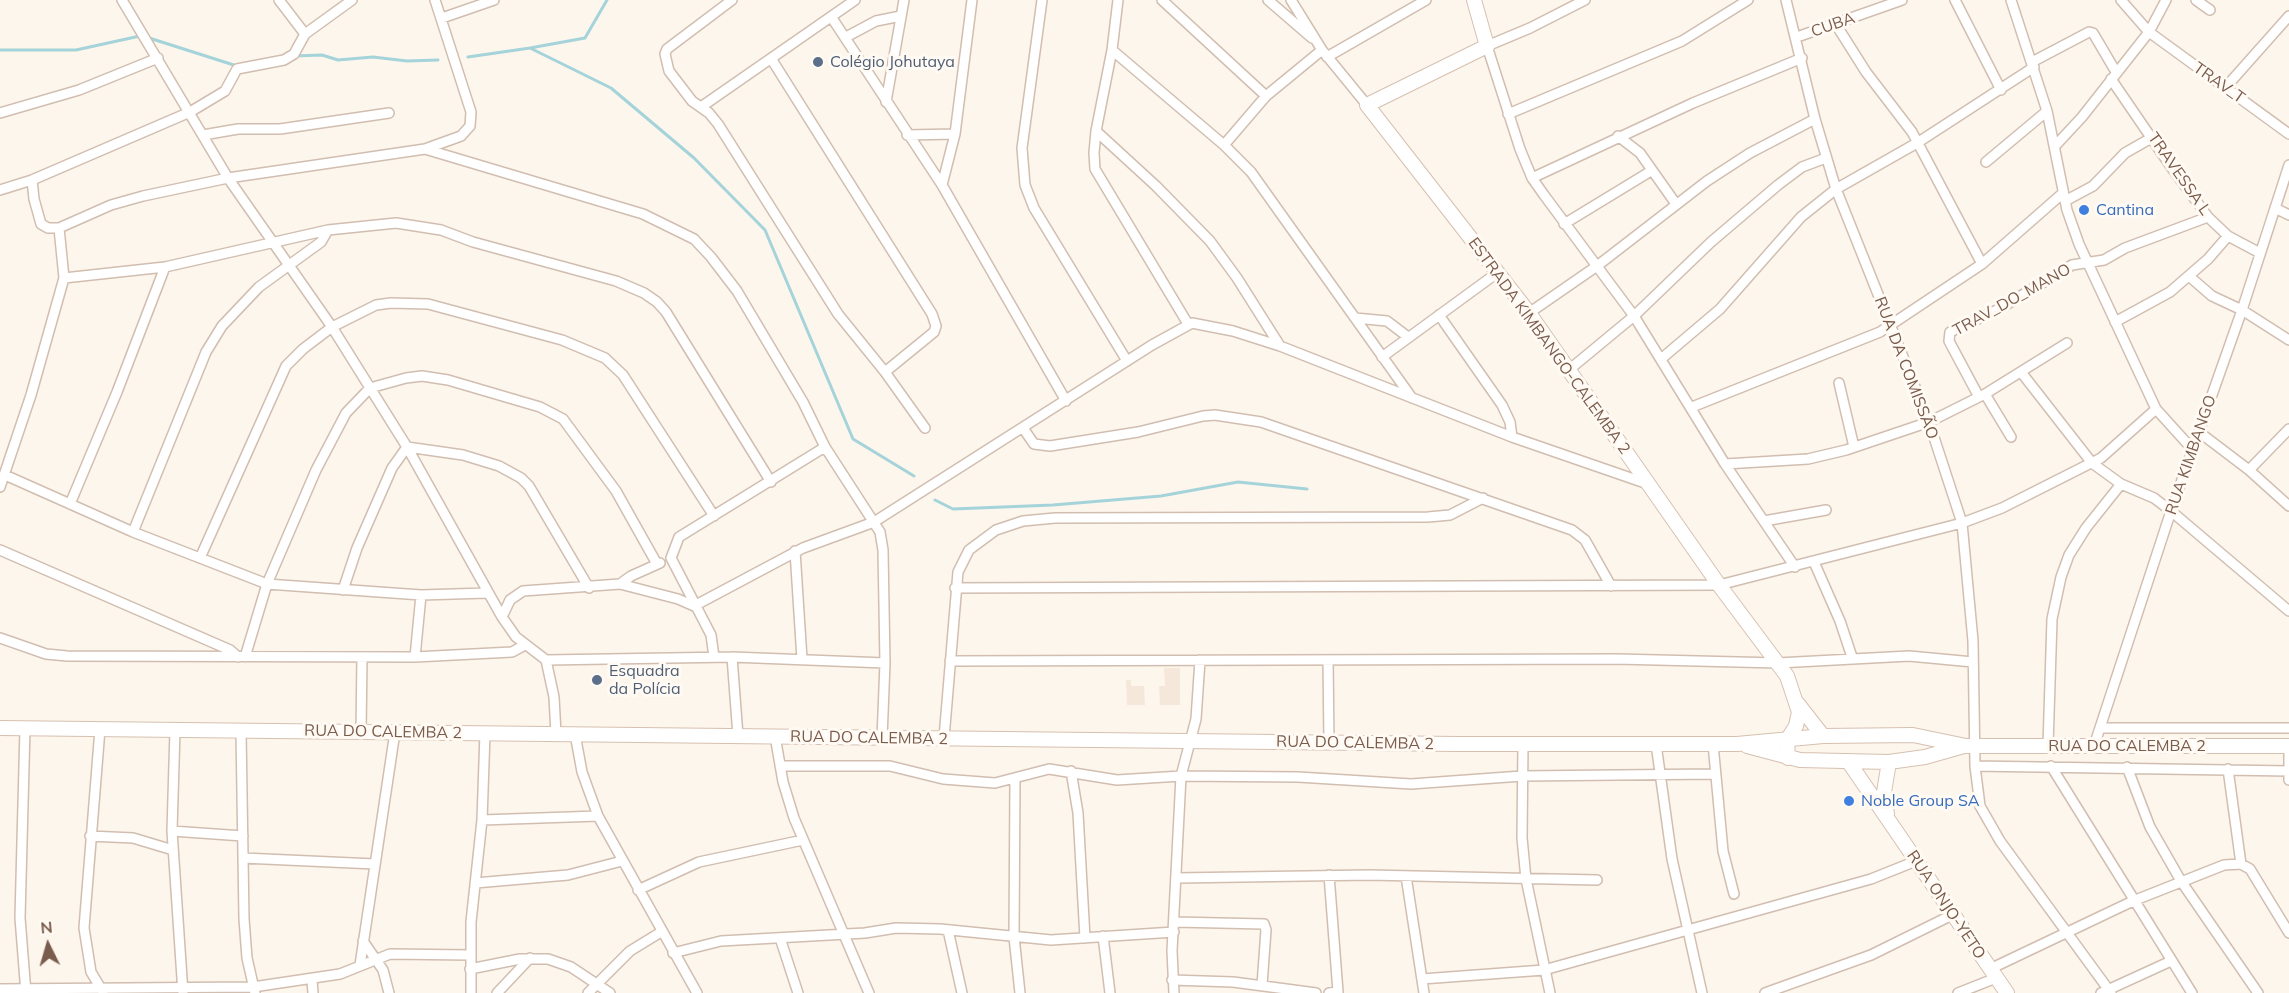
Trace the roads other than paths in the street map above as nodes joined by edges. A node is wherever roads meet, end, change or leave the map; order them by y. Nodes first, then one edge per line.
1 (123, 0) edge
2 (279, 0) edge
3 (352, 0) edge
4 (435, 0) edge
5 (494, 0) edge
6 (732, 0) edge
7 (855, 0) edge
8 (904, 0) edge
9 (972, 0) edge
10 (1042, 0) edge
11 (1118, 0) edge
12 (1162, 0) edge
13 (1269, 0) edge
14 (1291, 0) edge
15 (1426, 0) edge
16 (1474, 0) edge
17 (1585, 0) edge
18 (1748, 0) edge
19 (1786, 0) edge
20 (1902, 0) edge
21 (1955, 0) edge
22 (2011, 0) edge
23 (2121, 0) edge
24 (2166, 0) edge
25 (2196, 0) edge
26 (1412, 3) edge
27 (2210, 10) dead end
28 (901, 16) junction
29 (2289, 16) edge
30 (442, 18) junction
31 (832, 18) junction
32 (1835, 23) junction
33 (2149, 32) junction
34 (305, 34) junction
35 (846, 37) junction
36 (1797, 37) junction
37 (1316, 41) junction
38 (1487, 46) junction
39 (1112, 50) junction
40 (1325, 53) junction
41 (158, 58) junction
42 (1802, 58) junction
43 (772, 60) junction
44 (2033, 65) junction
45 (2114, 75) junction
46 (2225, 88) junction
47 (2001, 90) junction
48 (1266, 96) junction
49 (886, 102) junction
50 (1366, 105) junction
51 (701, 107) junction
52 (2047, 111) junction
53 (190, 112) junction
54 (0, 113) edge
55 (389, 113) dead end
56 (1509, 114) junction
57 (1815, 119) junction
58 (1096, 131) junction
59 (954, 134) junction
60 (2289, 134) edge
61 (203, 135) junction
62 (907, 135) junction
63 (1618, 136) junction
64 (2153, 137) junction
65 (1917, 143) junction
66 (1224, 144) junction
67 (2056, 146) junction
68 (425, 149) junction
69 (1826, 158) junction
70 (1986, 162) dead end
71 (2289, 165) edge
72 (1652, 171) junction
73 (228, 178) junction
74 (1532, 178) junction
75 (32, 180) junction
76 (942, 184) junction
77 (1836, 189) junction
78 (0, 190) edge
79 (2064, 197) junction
80 (1676, 204) junction
81 (2275, 207) junction
82 (2289, 215) edge
83 (2208, 217) junction
84 (1564, 224) junction
85 (58, 228) junction
86 (328, 230) junction
87 (2228, 236) junction
88 (273, 243) junction
89 (2260, 253) junction
90 (2086, 262) junction
91 (1982, 264) junction
92 (288, 265) junction
93 (1597, 266) junction
94 (165, 267) junction
95 (1497, 273) junction
96 (2190, 277) junction
97 (64, 278) junction
98 (2242, 310) junction
99 (1529, 313) junction
100 (1439, 315) junction
101 (1634, 315) junction
102 (1355, 318) junction
103 (2115, 322) junction
104 (1188, 324) junction
105 (1889, 325) junction
106 (332, 327) junction
107 (1408, 337) junction
108 (2289, 340) edge
109 (2067, 344) dead end
110 (1280, 346) junction
111 (1382, 357) junction
112 (1661, 359) junction
113 (1127, 361) junction
114 (1570, 369) junction
115 (885, 372) junction
116 (2021, 372) junction
117 (1839, 383) dead end
118 (370, 388) junction
119 (1982, 395) junction
120 (1412, 398) junction
121 (1066, 401) junction
122 (1692, 407) junction
123 (2156, 409) junction
124 (1929, 422) junction
125 (926, 428) dead end
126 (1023, 428) junction
127 (2289, 429) edge
128 (2199, 432) junction
129 (1512, 437) junction
130 (2011, 437) dead end
131 (407, 447) junction
132 (825, 447) junction
133 (1854, 447) junction
134 (2194, 451) junction
135 (2092, 463) junction
136 (1725, 464) junction
137 (2249, 470) junction
138 (4, 475) junction
139 (771, 482) junction
140 (2121, 484) junction
141 (1650, 485) junction
142 (0, 487) edge
143 (1483, 498) junction
144 (70, 504) junction
145 (2289, 506) edge
146 (1826, 510) dead end
147 (2171, 511) junction
148 (714, 516) junction
149 (1764, 521) junction
150 (874, 522) junction
151 (1962, 523) junction
152 (133, 532) junction
153 (0, 550) edge
154 (795, 551) junction
155 (200, 558) junction
156 (670, 558) junction
157 (1814, 562) junction
158 (657, 564) junction
159 (1796, 567) junction
160 (267, 584) junction
161 (620, 584) junction
162 (1719, 585) junction
163 (1611, 586) junction
164 (589, 588) junction
165 (955, 588) junction
166 (343, 590) junction
167 (487, 592) junction
168 (421, 595) junction
169 (694, 606) junction
170 (2289, 611) edge
171 (502, 616) junction
172 (0, 638) edge
173 (525, 645) junction
174 (242, 657) junction
175 (362, 657) junction
176 (415, 657) junction
177 (714, 657) junction
178 (732, 657) junction
179 (1852, 657) junction
180 (546, 660) junction
181 (802, 660) junction
182 (1200, 660) junction
183 (1328, 660) junction
184 (950, 661) junction
185 (1973, 662) junction
186 (885, 663) junction
187 (1778, 663) junction
188 (1798, 704) junction
189 (0, 728) edge
190 (25, 728) junction
191 (2100, 728) junction
192 (2289, 728) edge
193 (100, 729) junction
194 (175, 730) junction
195 (241, 731) junction
196 (361, 732) junction
197 (395, 732) junction
198 (485, 733) junction
199 (556, 734) junction
200 (575, 734) junction
201 (1913, 735) junction
202 (738, 736) junction
203 (775, 736) junction
204 (1823, 736) junction
205 (882, 738) junction
206 (944, 738) junction
207 (1787, 740) junction
208 (1188, 741) junction
209 (1329, 742) junction
210 (1522, 744) junction
211 (1656, 744) junction
212 (1713, 744) junction
213 (1737, 744) junction
214 (1970, 746) junction
215 (2048, 746) junction
216 (2094, 746) junction
217 (2289, 746) edge
218 (1788, 758) junction
219 (1915, 759) junction
220 (1848, 761) junction
221 (1889, 762) junction
222 (780, 766) junction
223 (1975, 766) junction
224 (2050, 766) junction
225 (2127, 767) junction
226 (2228, 769) junction
227 (1071, 771) junction
228 (1659, 774) junction
229 (1714, 774) junction
230 (2288, 774) edge
231 (1181, 776) junction
232 (1522, 776) junction
233 (1015, 779) junction
234 (598, 816) junction
235 (1887, 816) junction
236 (482, 820) junction
237 (172, 831) junction
238 (90, 836) junction
239 (243, 836) junction
240 (803, 840) junction
241 (173, 850) junction
242 (243, 858) junction
243 (622, 861) junction
244 (1916, 861) junction
245 (375, 864) junction
246 (2241, 864) junction
247 (1329, 875) junction
248 (1406, 876) junction
249 (1178, 878) junction
250 (1526, 879) junction
251 (1597, 880) dead end
252 (2181, 881) junction
253 (475, 883) junction
254 (638, 890) junction
255 (1734, 894) dead end
256 (2133, 901) junction
257 (1953, 915) junction
258 (1174, 927) junction
259 (2288, 929) edge
260 (948, 930) junction
261 (1688, 930) junction
262 (661, 932) junction
263 (841, 933) junction
264 (2066, 933) junction
265 (1103, 936) junction
266 (1014, 937) junction
267 (780, 938) junction
268 (1085, 938) junction
269 (363, 941) junction
270 (673, 953) junction
271 (470, 955) junction
272 (376, 958) junction
273 (530, 958) junction
274 (2171, 961) junction
275 (360, 965) junction
276 (470, 969) junction
277 (1544, 970) junction
278 (1993, 973) junction
279 (1422, 979) junction
280 (312, 980) junction
281 (1172, 980) junction
282 (597, 982) junction
283 (1262, 985) junction
284 (0, 989) edge
285 (254, 990) edge
286 (26, 991) edge
287 (102, 991) edge
288 (183, 991) edge
289 (2107, 992) edge
290 (313, 993) edge
291 (389, 993) edge
292 (471, 993) edge
293 (497, 993) edge
294 (588, 993) edge
295 (610, 993) edge
296 (698, 993) edge
297 (798, 993) edge
298 (869, 993) edge
299 (962, 993) edge
300 (1020, 993) edge
301 (1110, 993) edge
302 (1174, 993) edge
303 (1316, 993) edge
304 (1335, 993) edge
305 (1424, 993) edge
306 (1550, 993) edge
307 (1702, 993) edge
308 (1766, 993) edge
309 (1958, 993) edge
310 (2007, 993) edge
311 (2192, 993) edge
312 (2258, 993) edge

1 - 41 street
2 - 34 street
3 - 34 street
4 - 30 street
5 - 30 street
6 - 51 street
7 - 31 street
8 - 28 street
9 - 59 street
10 - 113 street
11 - 39 street
12 - 48 street
13 - 37 street
14 - 37 street
15 - 26 street
16 - 38 main road
17 - 38 street
18 - 56 street
19 - 36 street, RUA DA COMISSÃO
20 - 32 street, CUBA
21 - 47 street
22 - 44 street
23 - 33 street, TRAV_T
24 - 33 street
25 - 27 street
26 - 40 street
28 - 35 street
28 - 49 street
29 - 46 street
30 - 68 street
31 - 35 street
31 - 43 street
32 - 36 street, CUBA
32 - 65 street
33 - 45 street
33 - 46 street, TRAV_T
34 - 53 street
35 - 49 street
36 - 42 street, RUA DA COMISSÃO
37 - 40 street
38 - 50 main road
38 - 56 street
39 - 58 street
39 - 66 street
40 - 48 street
40 - 50 street
41 - 53 street
41 - 54 street
42 - 57 street, RUA DA COMISSÃO
42 - 63 street
43 - 51 street
43 - 115 street
44 - 45 street, TRAVESSA L
44 - 47 street
44 - 52 street
45 - 64 street, TRAVESSA L
45 - 67 street
46 - 60 street, TRAV_T
47 - 65 street
48 - 66 street
49 - 62 street
50 - 95 main road, ESTRADA KIMBANGO-CALEMBA 2
51 - 115 street
52 - 67 street
52 - 70 street
53 - 61 street
53 - 75 street
55 - 61 street
56 - 74 street
57 - 69 street, RUA DA COMISSÃO
57 - 80 street
58 - 104 street
58 - 110 street
59 - 62 street
59 - 76 street
61 - 73 street
62 - 76 street
63 - 72 street
63 - 74 street
64 - 79 street
64 - 83 street, TRAVESSA L
65 - 77 street
65 - 91 street
66 - 102 street
67 - 79 street
68 - 73 street
68 - 132 street
69 - 77 street, RUA DA COMISSÃO
69 - 101 street
71 - 81 street, RUA KIMBANGO
72 - 80 street
72 - 84 street
73 - 85 street
73 - 88 street
74 - 84 street
75 - 78 street
75 - 85 street
76 - 121 street
77 - 105 street, RUA DA COMISSÃO
77 - 112 street
79 - 90 street
79 - 91 street
80 - 93 street
81 - 82 street
81 - 89 street, RUA KIMBANGO
83 - 87 street, TRAVESSA L
83 - 90 street, TRAV_DO_MANO
84 - 93 street
85 - 97 street
86 - 88 street
86 - 92 street
86 - 139 street
87 - 89 street, TRAVESSA L
87 - 96 street
88 - 92 street
88 - 94 street
89 - 98 street, RUA KIMBANGO
90 - 103 street
90 - 119 street, TRAV_DO_MANO
91 - 105 street
92 - 106 street
92 - 152 street
93 - 99 street
93 - 101 street
94 - 97 street
94 - 144 street
95 - 99 main road, ESTRADA KIMBANGO-CALEMBA 2
95 - 100 street
96 - 98 street
96 - 103 street
97 - 138 street
98 - 108 street
98 - 128 street, RUA KIMBANGO
99 - 114 main road, ESTRADA KIMBANGO-CALEMBA 2
100 - 107 street
100 - 129 street
101 - 112 street
101 - 114 street
102 - 107 street
102 - 111 street
103 - 123 street
104 - 110 street
104 - 113 street
105 - 122 street
105 - 124 street, RUA DA COMISSÃO
106 - 118 street
106 - 148 street
106 - 155 street
107 - 111 street
109 - 116 street
110 - 120 street
111 - 120 street
112 - 122 street
113 - 121 street
114 - 141 main road, ESTRADA KIMBANGO-CALEMBA 2
115 - 125 street
116 - 119 street
116 - 135 street
117 - 133 street
118 - 131 street
118 - 158 street
118 - 160 street
119 - 124 street
119 - 130 street
120 - 129 street
121 - 126 street
122 - 136 street
123 - 134 street
123 - 135 street
124 - 133 street
124 - 151 street, RUA DA COMISSÃO
126 - 143 street
126 - 150 street
127 - 137 street
128 - 134 street, RUA KIMBANGO
128 - 137 street
129 - 141 street
131 - 164 street
131 - 166 street
131 - 167 street
132 - 139 street
132 - 150 street
133 - 136 street
134 - 147 street, RUA KIMBANGO
135 - 140 street
135 - 151 street
136 - 149 street
137 - 145 street
138 - 142 street
138 - 144 street
139 - 148 street
140 - 147 street
140 - 215 street
141 - 162 main road, ESTRADA KIMBANGO-CALEMBA 2
143 - 163 street
143 - 165 street
144 - 152 street
146 - 149 street
147 - 170 street
147 - 191 street, RUA KIMBANGO
148 - 156 street
149 - 159 street
150 - 154 street
150 - 186 street
151 - 157 street
151 - 185 street, RUA DA COMISSÃO
152 - 155 street
153 - 174 street
154 - 169 street
154 - 181 street
155 - 160 street
156 - 158 street
156 - 169 street
157 - 159 street
157 - 179 street
158 - 161 street
159 - 162 street
160 - 166 street
160 - 174 street
161 - 164 street
161 - 169 street
162 - 163 street
162 - 187 main road, ESTRADA KIMBANGO-CALEMBA 2
163 - 165 street
164 - 171 street
165 - 184 street
166 - 168 street
167 - 168 street
167 - 171 street
168 - 176 street
169 - 177 street
171 - 173 street
172 - 174 street
173 - 176 street
173 - 180 street
174 - 175 street
175 - 176 street
175 - 196 street
177 - 178 street
177 - 180 street
178 - 181 street
178 - 202 street
179 - 185 street
179 - 187 street
180 - 199 street
181 - 186 street
182 - 183 street
182 - 184 street
182 - 208 street
183 - 187 street
183 - 209 street
184 - 206 street
185 - 214 street, RUA DA COMISSÃO
186 - 205 street
187 - 188 main road, ESTRADA KIMBANGO-CALEMBA 2
188 - 204 main road, ESTRADA KIMBANGO-CALEMBA 2
188 - 207 main road
189 - 190 main road, RUA DO CALEMBA 2
190 - 193 main road, RUA DO CALEMBA 2
190 - 286 street
191 - 192 street
191 - 216 street, RUA KIMBANGO
193 - 194 main road, RUA DO CALEMBA 2
193 - 238 street
194 - 195 main road, RUA DO CALEMBA 2
194 - 237 street
195 - 196 main road, RUA DO CALEMBA 2
195 - 239 street
196 - 197 main road, RUA DO CALEMBA 2
197 - 198 main road, RUA DO CALEMBA 2
197 - 245 street
198 - 199 main road, RUA DO CALEMBA 2
198 - 236 street
199 - 200 main road, RUA DO CALEMBA 2
200 - 202 main road, RUA DO CALEMBA 2
200 - 234 street
201 - 204 main road, RUA DO CALEMBA 2
201 - 214 main road, RUA DO CALEMBA 2
201 - 219 main road
202 - 203 main road, RUA DO CALEMBA 2
203 - 205 main road, RUA DO CALEMBA 2
203 - 222 street
204 - 207 main road, RUA DO CALEMBA 2
205 - 206 main road, RUA DO CALEMBA 2
206 - 208 main road, RUA DO CALEMBA 2
207 - 213 main road, RUA DO CALEMBA 2
207 - 218 main road
208 - 209 main road, RUA DO CALEMBA 2
208 - 231 street
209 - 210 main road, RUA DO CALEMBA 2
210 - 211 main road, RUA DO CALEMBA 2
210 - 232 street
211 - 212 main road, RUA DO CALEMBA 2
211 - 228 street
212 - 213 main road, RUA DO CALEMBA 2
212 - 229 street
213 - 218 main road, RUA DO CALEMBA 2
214 - 215 main road, RUA DO CALEMBA 2
214 - 219 main road, RUA DO CALEMBA 2
214 - 223 street, RUA DA COMISSÃO
215 - 216 main road, RUA DO CALEMBA 2
216 - 217 main road, RUA DO CALEMBA 2
217 - 230 street
218 - 220 main road, RUA DO CALEMBA 2
219 - 221 main road, RUA DO CALEMBA 2
220 - 221 main road, RUA DO CALEMBA 2
220 - 235 main road, RUA ONJO-YETO
221 - 235 main road
222 - 233 street
222 - 240 street
223 - 224 street
223 - 264 street, RUA DA COMISSÃO
224 - 225 street
224 - 256 street
225 - 226 street
225 - 252 street
226 - 230 street
226 - 246 street
227 - 231 street
227 - 233 street
227 - 268 street
228 - 229 street
228 - 232 street
228 - 261 street
229 - 255 street
231 - 232 street
231 - 249 street
232 - 250 street
233 - 266 street
234 - 236 street
234 - 243 street
235 - 244 main road, RUA ONJO-YETO
236 - 253 street
237 - 239 street
237 - 241 street
238 - 241 street
238 - 287 street
239 - 242 street
240 - 254 street
240 - 263 street
241 - 288 street
242 - 245 street
242 - 285 street
243 - 253 street
243 - 254 street
244 - 257 main road, RUA ONJO-YETO
244 - 261 street
245 - 269 street
246 - 252 street
246 - 259 street
247 - 248 street
247 - 249 street
247 - 304 street
248 - 250 street
248 - 279 street
249 - 258 street
250 - 251 street
250 - 277 street
252 - 256 street
252 - 312 street
253 - 271 street
254 - 262 street
256 - 264 street
256 - 274 street
257 - 278 main road, RUA ONJO-YETO
257 - 308 street
258 - 265 street
258 - 281 street
258 - 283 street
260 - 263 street
260 - 266 street
260 - 299 street
261 - 277 street
261 - 307 street
262 - 270 street
262 - 282 street
263 - 267 street
263 - 298 street
264 - 278 street
264 - 289 street, RUA DA COMISSÃO
265 - 268 street
265 - 301 street
266 - 268 street
266 - 300 street
267 - 270 street
267 - 297 street
269 - 272 street
269 - 275 street
270 - 296 street
271 - 272 street
271 - 276 street
272 - 275 street
272 - 291 street
273 - 276 street
273 - 282 street
273 - 293 street
274 - 289 street
274 - 311 street
275 - 280 street
276 - 292 street
277 - 279 street
277 - 306 street
278 - 309 street
278 - 310 main road, RUA ONJO-YETO
279 - 305 street
280 - 285 street
280 - 290 street
281 - 283 street
281 - 302 street
282 - 294 street
282 - 295 street
283 - 303 street
284 - 286 street
285 - 288 street
286 - 287 street
287 - 288 street

